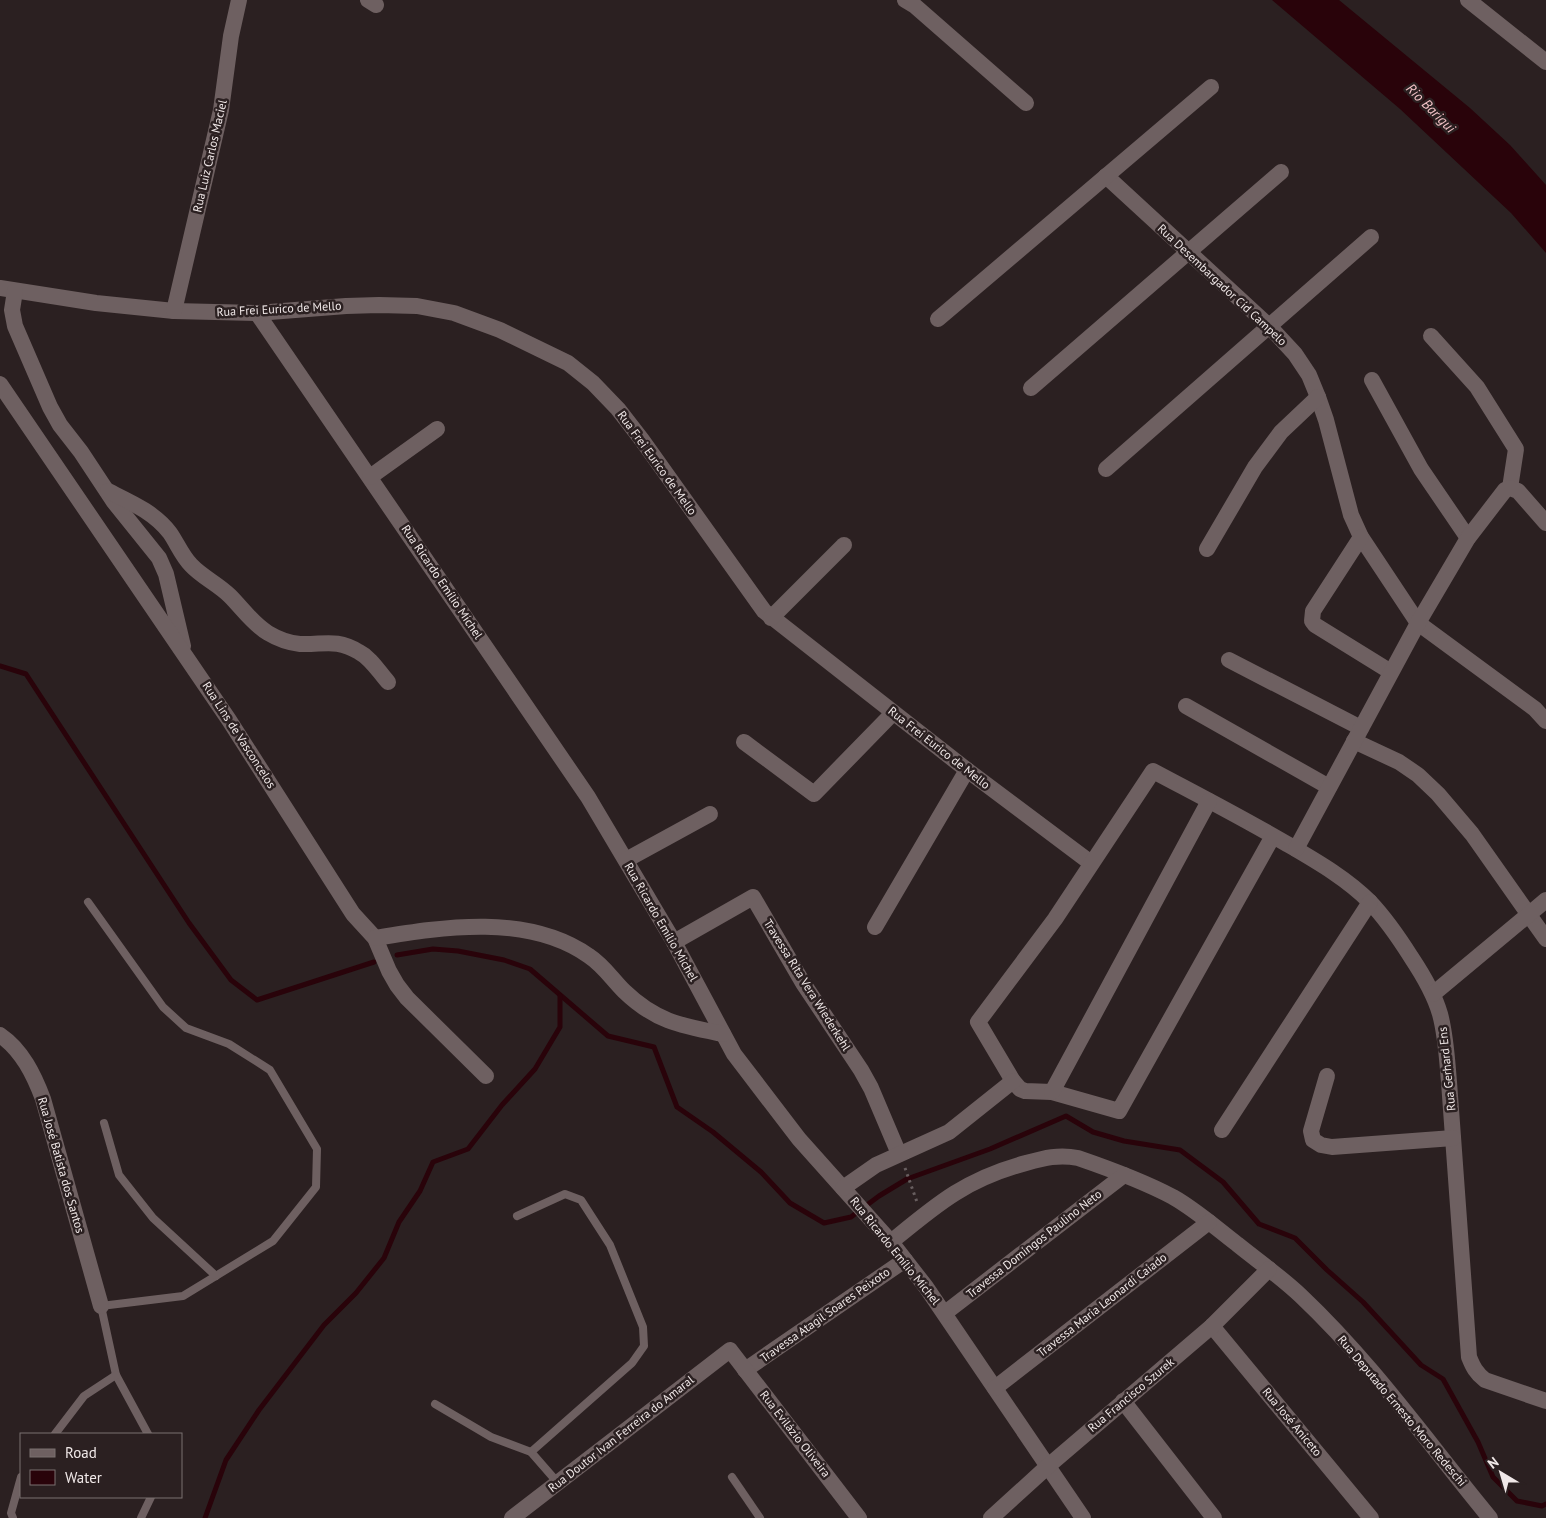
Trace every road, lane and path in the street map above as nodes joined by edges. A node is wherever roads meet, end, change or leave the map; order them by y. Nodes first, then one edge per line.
1 (239, 0) edge
2 (906, 0) edge
3 (1468, 0) edge
4 (1546, 62) edge
5 (1211, 87) dead end
6 (1026, 103) dead end
7 (1281, 172) dead end
8 (1106, 176) junction
9 (1371, 237) dead end
10 (1188, 252) junction
11 (8, 290) edge
12 (174, 312) junction
13 (257, 313) junction
14 (938, 319) dead end
15 (1269, 326) junction
16 (1432, 336) dead end
17 (1372, 380) dead end
18 (0, 384) edge
19 (1031, 388) dead end
20 (1318, 397) junction
21 (437, 430) dead end
22 (1106, 469) dead end
23 (370, 477) junction
24 (1510, 488) junction
25 (106, 490) junction
26 (1546, 523) edge
27 (1361, 537) junction
28 (1468, 538) junction
29 (844, 545) dead end
30 (1207, 549) dead end
31 (771, 618) junction
32 (1418, 622) junction
33 (185, 655) junction
34 (1229, 660) dead end
35 (1391, 672) junction
36 (388, 682) dead end
37 (1186, 706) dead end
38 (893, 713) junction
39 (1546, 721) edge
40 (1357, 734) junction
41 (744, 742) dead end
42 (968, 770) junction
43 (1329, 787) junction
44 (1209, 801) junction
45 (710, 814) dead end
46 (1273, 836) junction
47 (1296, 849) junction
48 (626, 860) junction
49 (1091, 863) junction
50 (1546, 900) edge
51 (88, 902) dead end
52 (1370, 902) junction
53 (1530, 914) junction
54 (875, 928) dead end
55 (374, 938) junction
56 (1546, 939) edge
57 (674, 942) junction
58 (1433, 994) junction
59 (723, 1034) junction
60 (0, 1035) edge
61 (486, 1076) dead end
62 (1327, 1076) dead end
63 (1013, 1081) junction
64 (1052, 1092) junction
65 (104, 1123) dead end
66 (1222, 1130) dead end
67 (1453, 1138) junction
68 (899, 1154) junction
69 (1124, 1175) junction
70 (844, 1188) junction
71 (517, 1216) dead end
72 (922, 1217) junction
73 (1209, 1222) junction
74 (891, 1242) junction
75 (905, 1260) junction
76 (1269, 1269) junction
77 (216, 1276) junction
78 (100, 1306) junction
79 (945, 1313) junction
80 (1212, 1326) junction
81 (730, 1350) joint
82 (745, 1370) junction
83 (116, 1375) junction
84 (995, 1388) junction
85 (1123, 1401) junction
86 (1546, 1401) edge
87 (435, 1404) dead end
88 (55, 1433) edge
89 (147, 1433) edge
90 (531, 1452) junction
91 (1046, 1467) junction
92 (732, 1477) dead end
93 (20, 1481) edge
94 (558, 1482) junction
95 (150, 1498) edge
96 (13, 1518) edge
97 (140, 1518) edge
98 (512, 1518) edge
99 (760, 1518) edge
100 (859, 1518) edge
101 (991, 1518) edge
102 (1083, 1518) edge
103 (1214, 1518) edge
104 (1371, 1518) edge
105 (1490, 1518) edge

1 - 12 street, Rua Luiz Carlos Maciel
2 - 6 street
3 - 4 street
5 - 8 street
7 - 10 street
8 - 10 street, Rua Desembargador Cid Campelo
8 - 14 street
9 - 15 street
10 - 15 street, Rua Desembargador Cid Campelo
10 - 19 street
11 - 12 street, Rua Frei Eurico de Mello
11 - 25 street
12 - 13 street, Rua Frei Eurico de Mello
13 - 23 street, Rua Ricardo Emílio Michel
13 - 31 street, Rua Frei Eurico de Mello
15 - 20 street, Rua Desembargador Cid Campelo
15 - 22 street
16 - 24 street
17 - 28 street
18 - 33 street, Rua Lins de Vasconcelos
20 - 27 street, Rua Desembargador Cid Campelo
20 - 30 street
21 - 23 street
23 - 48 street, Rua Ricardo Emílio Michel
24 - 26 street
24 - 28 street
25 - 33 street
25 - 36 street
27 - 32 street, Rua Desembargador Cid Campelo
27 - 35 street
28 - 32 street
29 - 31 street
31 - 38 street, Rua Frei Eurico de Mello
32 - 35 street
32 - 39 street, Rua Desembargador Cid Campelo
33 - 55 street, Rua Lins de Vasconcelos
34 - 40 street
35 - 40 street
37 - 43 street
38 - 41 street
38 - 42 street, Rua Frei Eurico de Mello
40 - 43 street
40 - 53 street
42 - 49 street, Rua Frei Eurico de Mello
42 - 54 street
43 - 47 street
44 - 46 street, Rua Gerhard Ens
44 - 49 street, Rua Gerhard Ens
44 - 64 street
45 - 48 street
46 - 47 street, Rua Gerhard Ens
46 - 64 street
47 - 52 street, Rua Gerhard Ens
48 - 57 street, Rua Ricardo Emílio Michel
49 - 63 street
50 - 53 street
51 - 77 lane
52 - 58 street, Rua Gerhard Ens
52 - 66 street
53 - 56 street
53 - 58 street
55 - 59 street
55 - 61 street, Rua Lins de Vasconcelos
57 - 59 street, Rua Ricardo Emílio Michel
57 - 68 street, Travessa Rita Vera Wiederkehl
58 - 67 street, Rua Gerhard Ens
59 - 70 street, Rua Ricardo Emílio Michel
60 - 78 street, Rua José Batista dos Santos
62 - 67 street
63 - 64 street
63 - 68 street
65 - 77 lane
67 - 86 street, Rua Gerhard Ens
68 - 70 street
68 - 72 path
69 - 72 street, Rua Deputado Ernesto Moro Redeschi
69 - 73 street, Rua Deputado Ernesto Moro Redeschi
69 - 79 street, Travessa Domingos Paulino Neto
70 - 74 street, Rua Ricardo Emílio Michel
71 - 90 lane
72 - 74 street
73 - 76 street, Rua Deputado Ernesto Moro Redeschi
73 - 84 street, Travessa Maria Leonardi Caiado
74 - 75 street, Rua Ricardo Emílio Michel
75 - 79 street, Rua Ricardo Emílio Michel
75 - 82 street, Travessa Atagil Soares Peixoto
76 - 80 street, Rua Francisco Szurek
76 - 105 street, Rua Deputado Ernesto Moro Redeschi
77 - 78 lane
78 - 83 lane
79 - 84 street, Rua Ricardo Emílio Michel
80 - 85 street, Rua Francisco Szurek
80 - 104 street, Rua José Aniceto
81 - 82 street, Rua Evilázio Oliveira
81 - 94 street, Rua Doutor Ivan Ferreira do Amaral
82 - 100 street, Rua Evilázio Oliveira
83 - 88 lane
83 - 89 lane
84 - 91 street, Rua Ricardo Emílio Michel
85 - 91 street, Rua Francisco Szurek
85 - 103 street
87 - 90 lane
90 - 94 lane
91 - 101 street, Rua Francisco Szurek
91 - 102 street, Rua Ricardo Emílio Michel
92 - 99 lane
93 - 96 lane
94 - 98 street, Rua Doutor Ivan Ferreira do Amaral
95 - 97 lane

